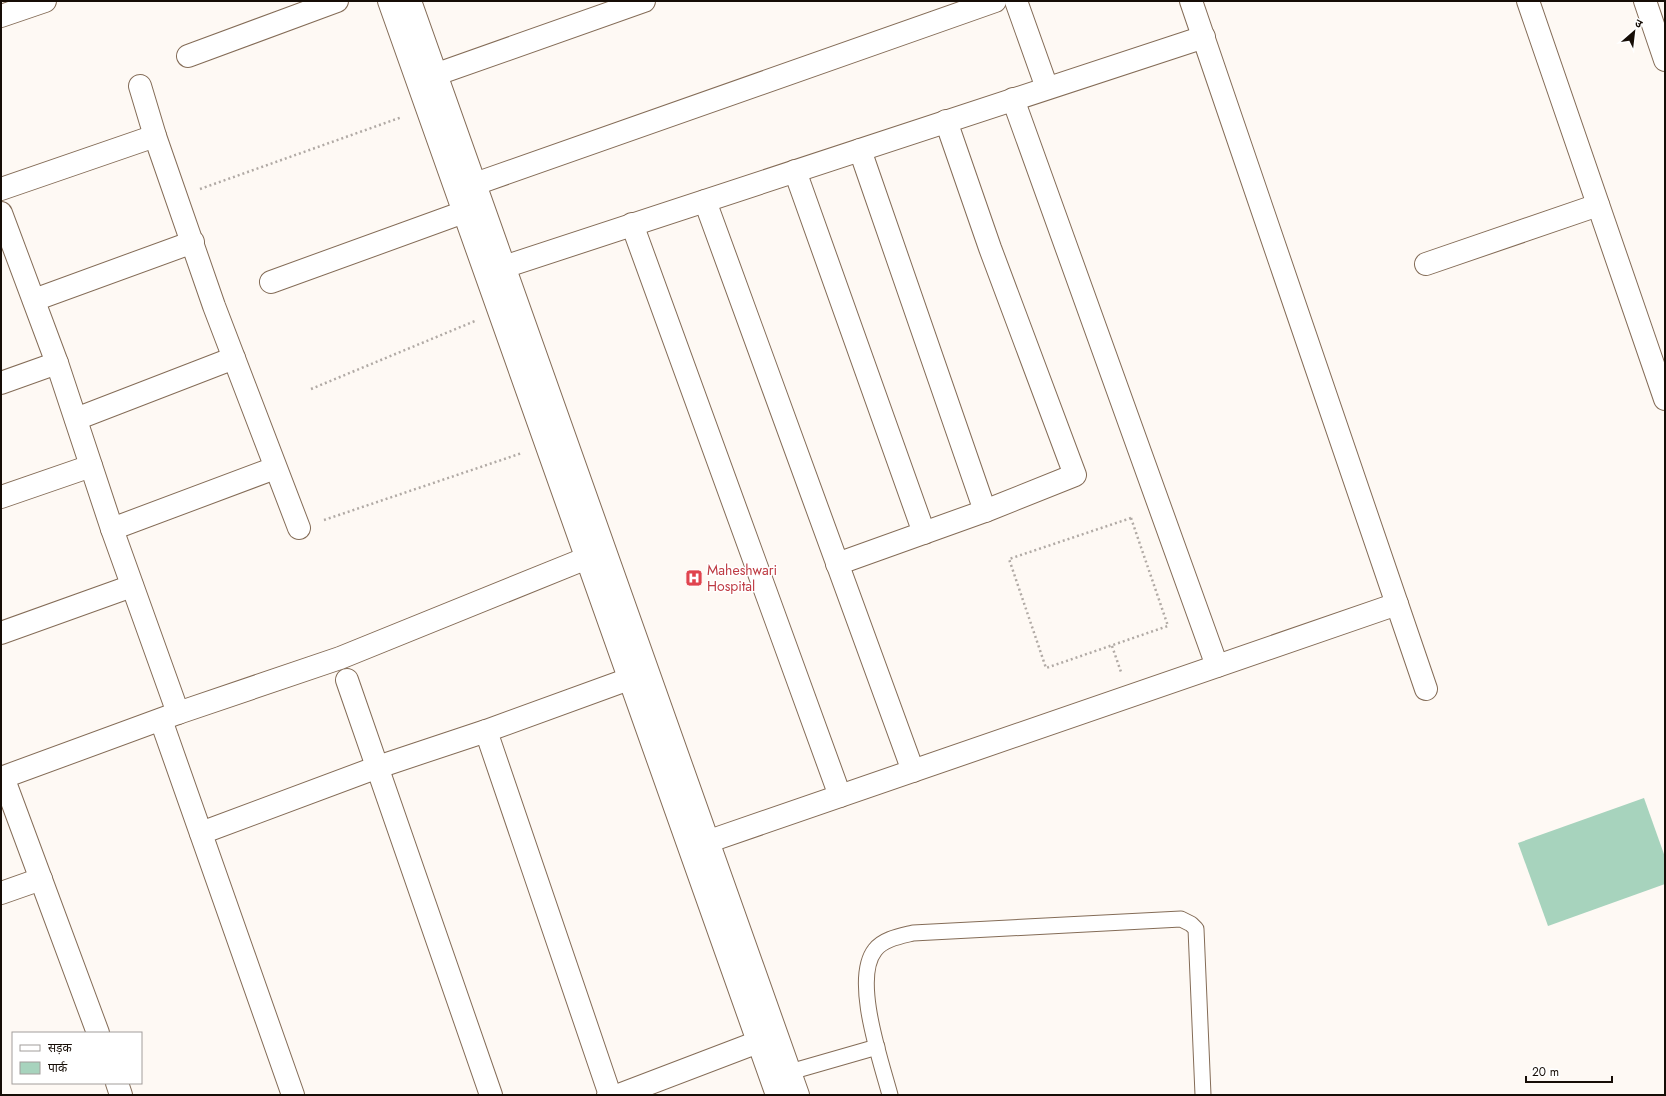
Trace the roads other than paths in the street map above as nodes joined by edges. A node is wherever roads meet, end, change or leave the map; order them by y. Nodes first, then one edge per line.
1 (45, 1) edge
2 (337, 1) edge
3 (388, 1) edge
4 (410, 1) edge
5 (995, 1) edge
6 (1016, 1) edge
7 (1192, 1) edge
8 (1528, 1) edge
9 (1644, 1) edge
10 (637, 2) edge
11 (1, 16) edge
12 (1204, 37) junction
13 (188, 56) dead end
14 (1665, 60) edge
15 (426, 78) junction
16 (140, 86) dead end
17 (1047, 88) junction
18 (1012, 100) junction
19 (946, 122) junction
20 (155, 136) junction
21 (860, 150) junction
22 (795, 171) junction
23 (475, 184) junction
24 (1, 189) edge
25 (705, 201) junction
26 (1598, 205) junction
27 (464, 212) junction
28 (1, 213) edge
29 (632, 224) junction
30 (193, 242) junction
31 (1426, 264) dead end
32 (504, 267) junction
33 (271, 282) dead end
34 (34, 300) junction
35 (234, 358) junction
36 (57, 363) junction
37 (1, 383) edge
38 (1665, 399) edge
39 (76, 419) junction
40 (91, 466) junction
41 (275, 468) junction
42 (1, 496) edge
43 (985, 511) junction
44 (299, 528) road end
45 (112, 529) junction
46 (924, 532) junction
47 (587, 558) junction
48 (837, 564) junction
49 (132, 586) junction
50 (1397, 604) junction
51 (1, 633) edge
52 (340, 658) junction
53 (1217, 666) junction
54 (629, 679) junction
55 (347, 680) joint
56 (1426, 689) dead end
57 (169, 717) junction
58 (486, 730) junction
59 (378, 767) junction
60 (912, 771) junction
61 (2, 777) edge
62 (840, 796) junction
63 (200, 833) junction
64 (699, 845) junction
65 (41, 879) junction
66 (1, 893) edge
67 (98, 1032) edge
68 (758, 1042) junction
69 (877, 1046) junction
70 (790, 1072) junction
71 (116, 1084) edge
72 (121, 1095) edge
73 (293, 1095) edge
74 (491, 1095) edge
75 (608, 1095) edge
76 (619, 1095) edge
77 (777, 1095) edge
78 (798, 1095) edge
79 (890, 1095) edge
80 (1203, 1095) edge

1 - 11 street
2 - 13 street
3 - 15 street
4 - 15 street
5 - 23 street
6 - 17 street
7 - 12 street
8 - 26 street
9 - 14 street
10 - 15 street
12 - 17 street
12 - 50 street
15 - 23 street
15 - 27 street
16 - 20 street
17 - 18 street
18 - 19 street
18 - 53 street
19 - 21 street
19 - 43 street
20 - 24 street
20 - 30 street
21 - 22 street
21 - 43 street
22 - 25 street
22 - 46 street
23 - 32 street
25 - 29 street
25 - 48 street
26 - 31 street
26 - 38 street
27 - 33 street
27 - 47 street
28 - 34 street
29 - 32 street
29 - 62 street
30 - 34 street
30 - 35 street
32 - 64 street
34 - 36 street
35 - 39 street
35 - 41 street
36 - 37 street
36 - 39 street
39 - 40 street
40 - 42 street
40 - 45 street
41 - 44 street
41 - 45 street
43 - 46 street
45 - 49 street
46 - 48 street
47 - 52 street
47 - 54 street
48 - 60 street
49 - 51 street
49 - 57 street
50 - 53 street
50 - 56 street
52 - 55 lane
52 - 57 street
53 - 60 street
54 - 58 street
54 - 64 street
55 - 59 street
57 - 61 street
57 - 63 street
58 - 59 street
58 - 75 street
59 - 63 street
59 - 74 street
60 - 62 street
61 - 65 street
62 - 64 street
63 - 73 street
64 - 68 street
64 - 70 street
65 - 66 street
65 - 67 street
68 - 76 street
68 - 77 street
69 - 70 lane
69 - 79 lane
69 - 80 lane
70 - 78 street
71 - 72 street

